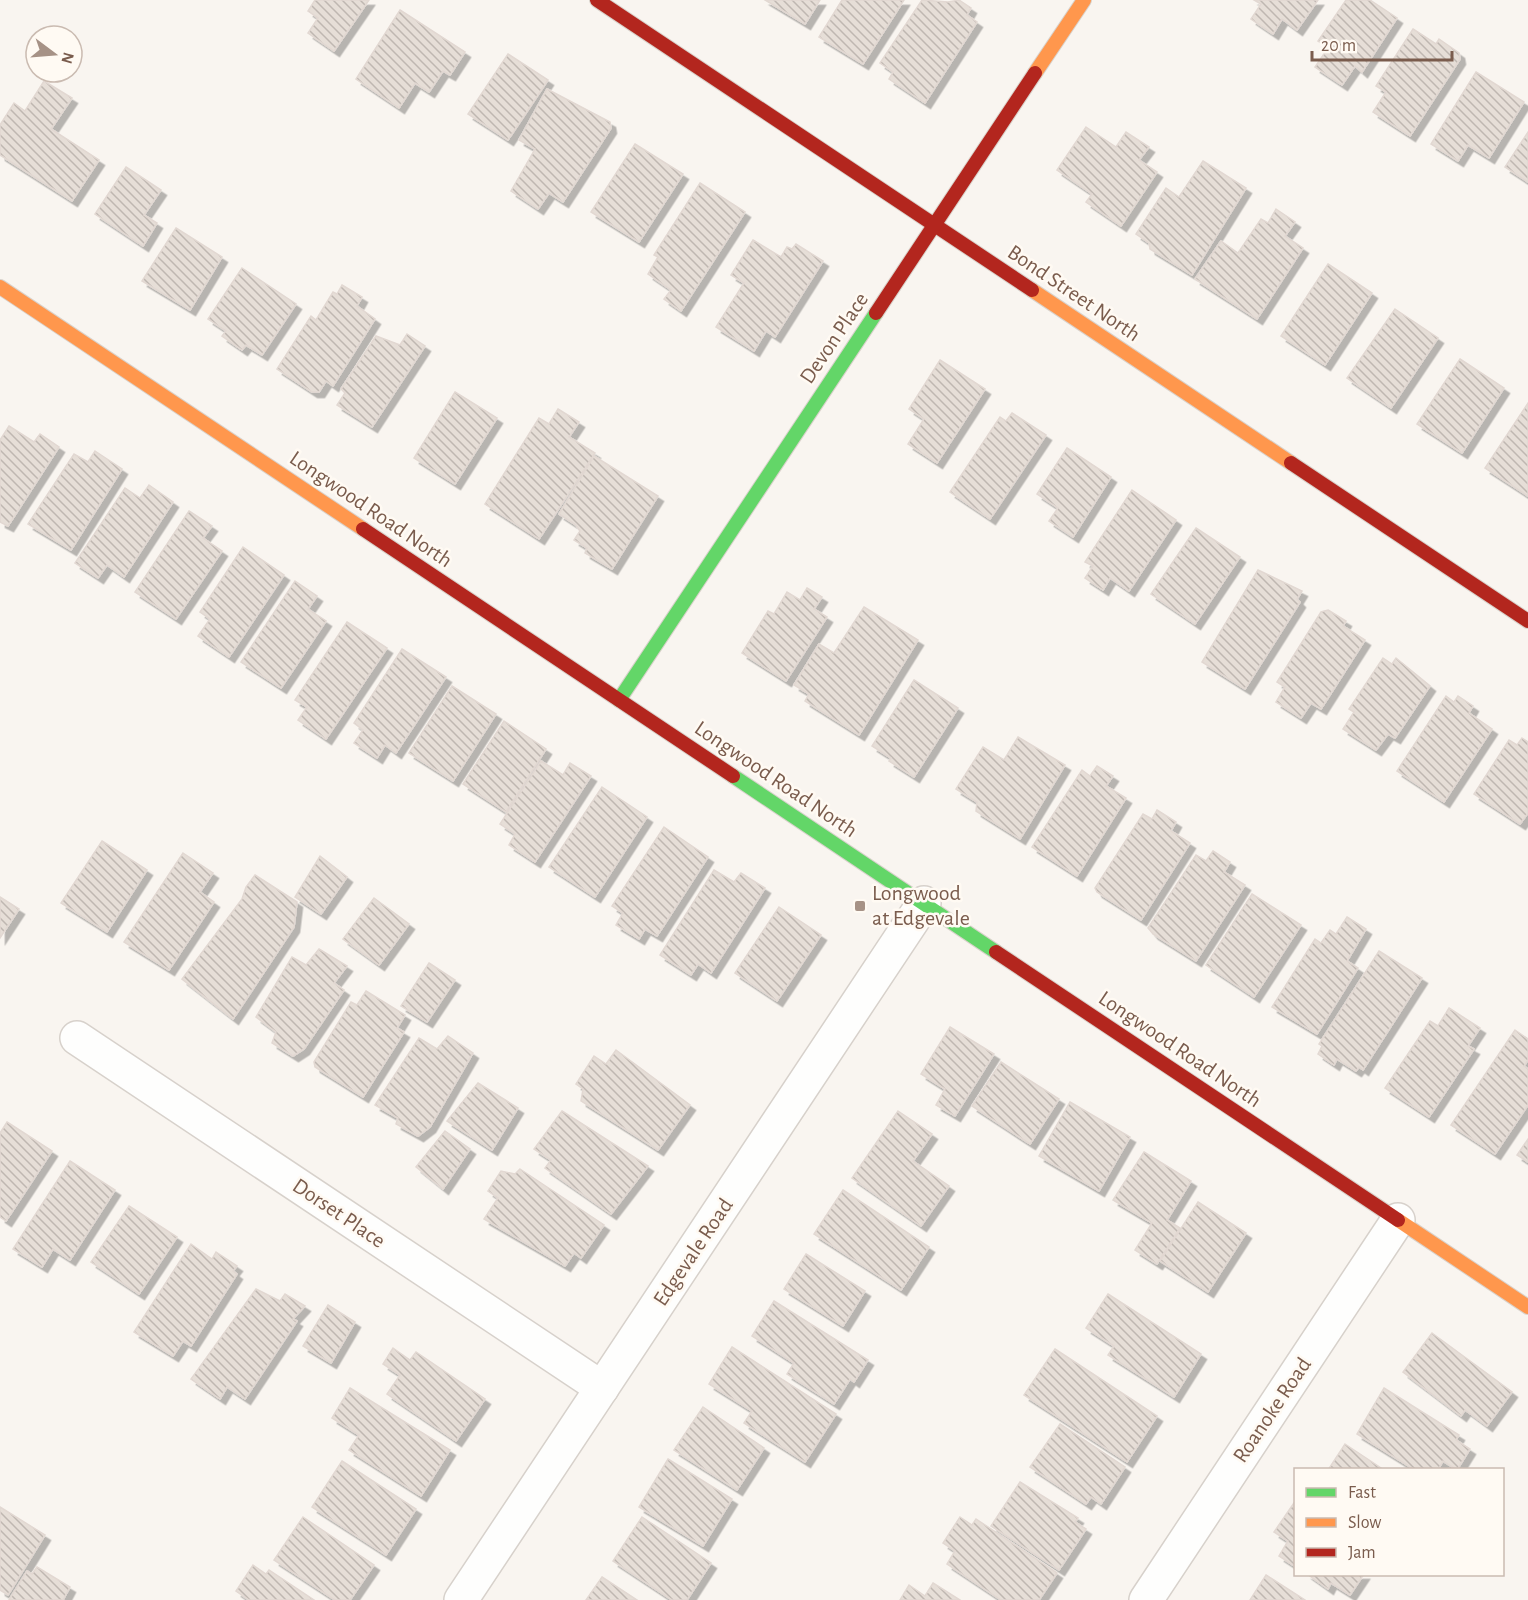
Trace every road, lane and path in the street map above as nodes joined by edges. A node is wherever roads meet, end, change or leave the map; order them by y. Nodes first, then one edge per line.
1 (597, 0) edge
2 (1084, 0) edge
3 (935, 225) junction
4 (0, 287) edge
5 (1528, 621) edge
6 (619, 700) junction
7 (924, 903) junction
8 (77, 1038) dead end
9 (1398, 1220) junction
10 (1528, 1307) edge
11 (602, 1388) junction
12 (461, 1600) edge
13 (1146, 1600) edge

1 - 3 street, Bond Street North
2 - 3 street, Devon Place
3 - 5 street, Bond Street North
3 - 6 street, Devon Place
4 - 6 street, Longwood Road North
6 - 7 street, Longwood Road North
7 - 9 street, Longwood Road North
7 - 11 street, Edgevale Road
8 - 11 street, Dorset Place
9 - 10 street, Longwood Road North
9 - 13 street, Roanoke Road
11 - 12 street, Edgevale Road

